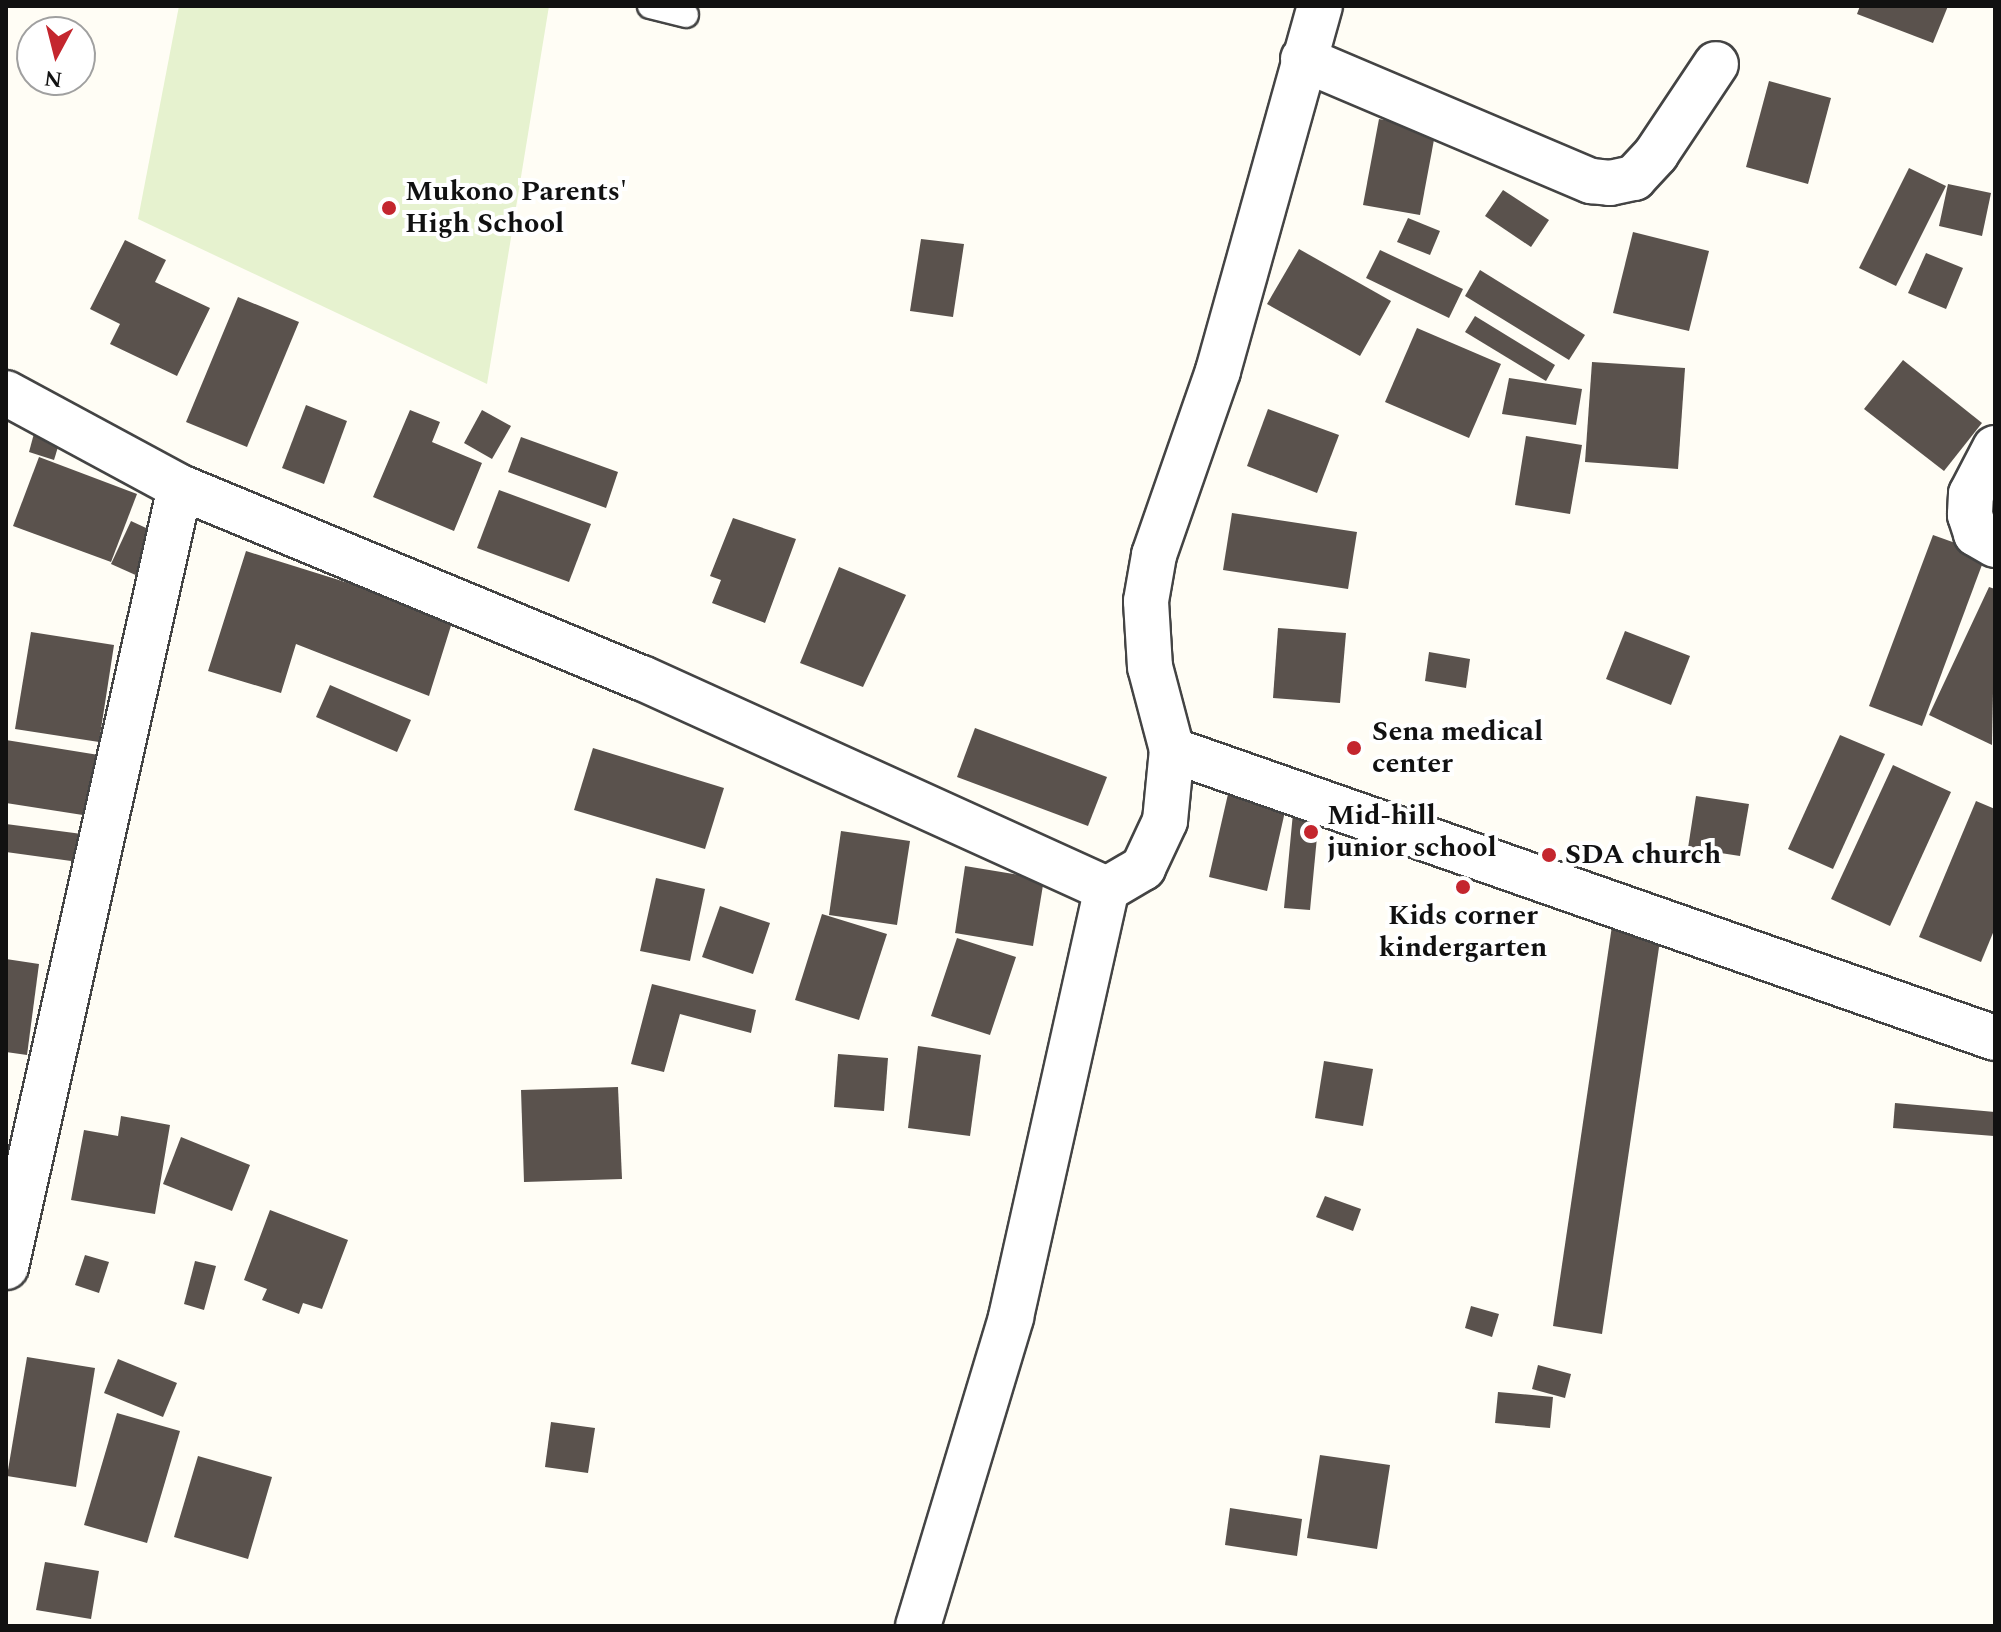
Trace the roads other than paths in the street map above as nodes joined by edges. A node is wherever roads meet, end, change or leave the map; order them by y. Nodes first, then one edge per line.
1 (650, 6) edge
2 (1320, 6) edge
3 (686, 15) dead end
4 (1303, 59) junction
5 (1716, 64) dead end
6 (6, 393) edge
7 (1995, 448) edge
8 (180, 487) junction
9 (1995, 545) edge
10 (1172, 750) junction
11 (1107, 889) junction
12 (1995, 1038) edge
13 (6, 1267) edge
14 (918, 1626) edge

1 - 3 lane
2 - 4 street
4 - 5 street
4 - 10 street
6 - 8 street
7 - 9 street
8 - 11 street
8 - 13 street
10 - 11 street
10 - 12 street
11 - 14 street

